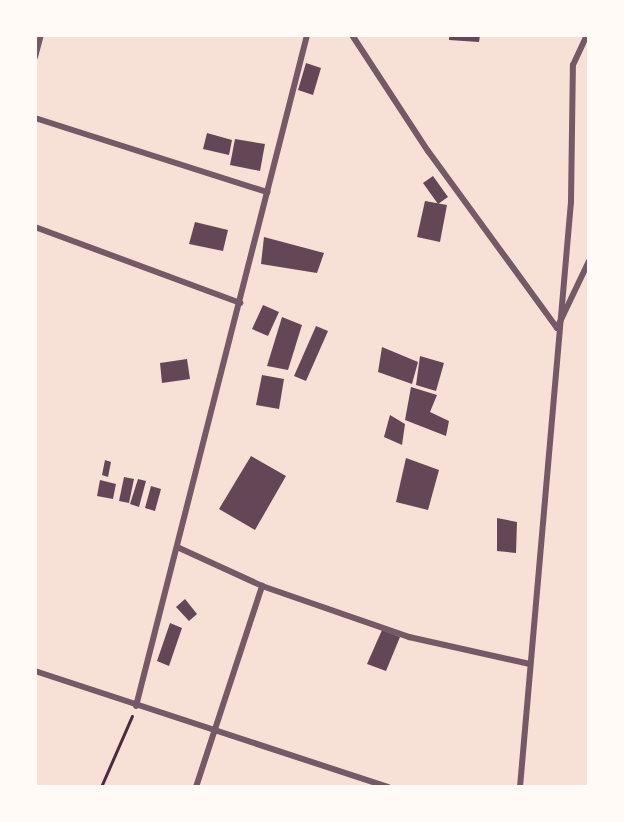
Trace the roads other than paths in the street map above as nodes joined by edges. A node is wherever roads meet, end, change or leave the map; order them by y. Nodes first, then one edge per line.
1 (41, 35) edge
2 (307, 35) edge
3 (352, 35) edge
4 (587, 35) edge
5 (35, 57) edge
6 (35, 118) edge
7 (267, 192) junction
8 (35, 227) edge
9 (589, 261) edge
10 (240, 303) junction
11 (557, 328) junction
12 (177, 547) junction
13 (262, 586) junction
14 (530, 664) junction
15 (35, 671) edge
16 (136, 706) junction
17 (211, 733) junction
18 (196, 787) edge
19 (388, 787) edge
20 (520, 787) edge

1 - 5 street
2 - 7 street
3 - 11 street
4 - 11 street
6 - 7 street
7 - 10 street
8 - 10 street
9 - 11 street
10 - 12 street
11 - 14 street
12 - 13 street
12 - 16 street
13 - 14 street
13 - 17 street
14 - 20 street
15 - 16 street
16 - 17 street
17 - 18 street
17 - 19 street

